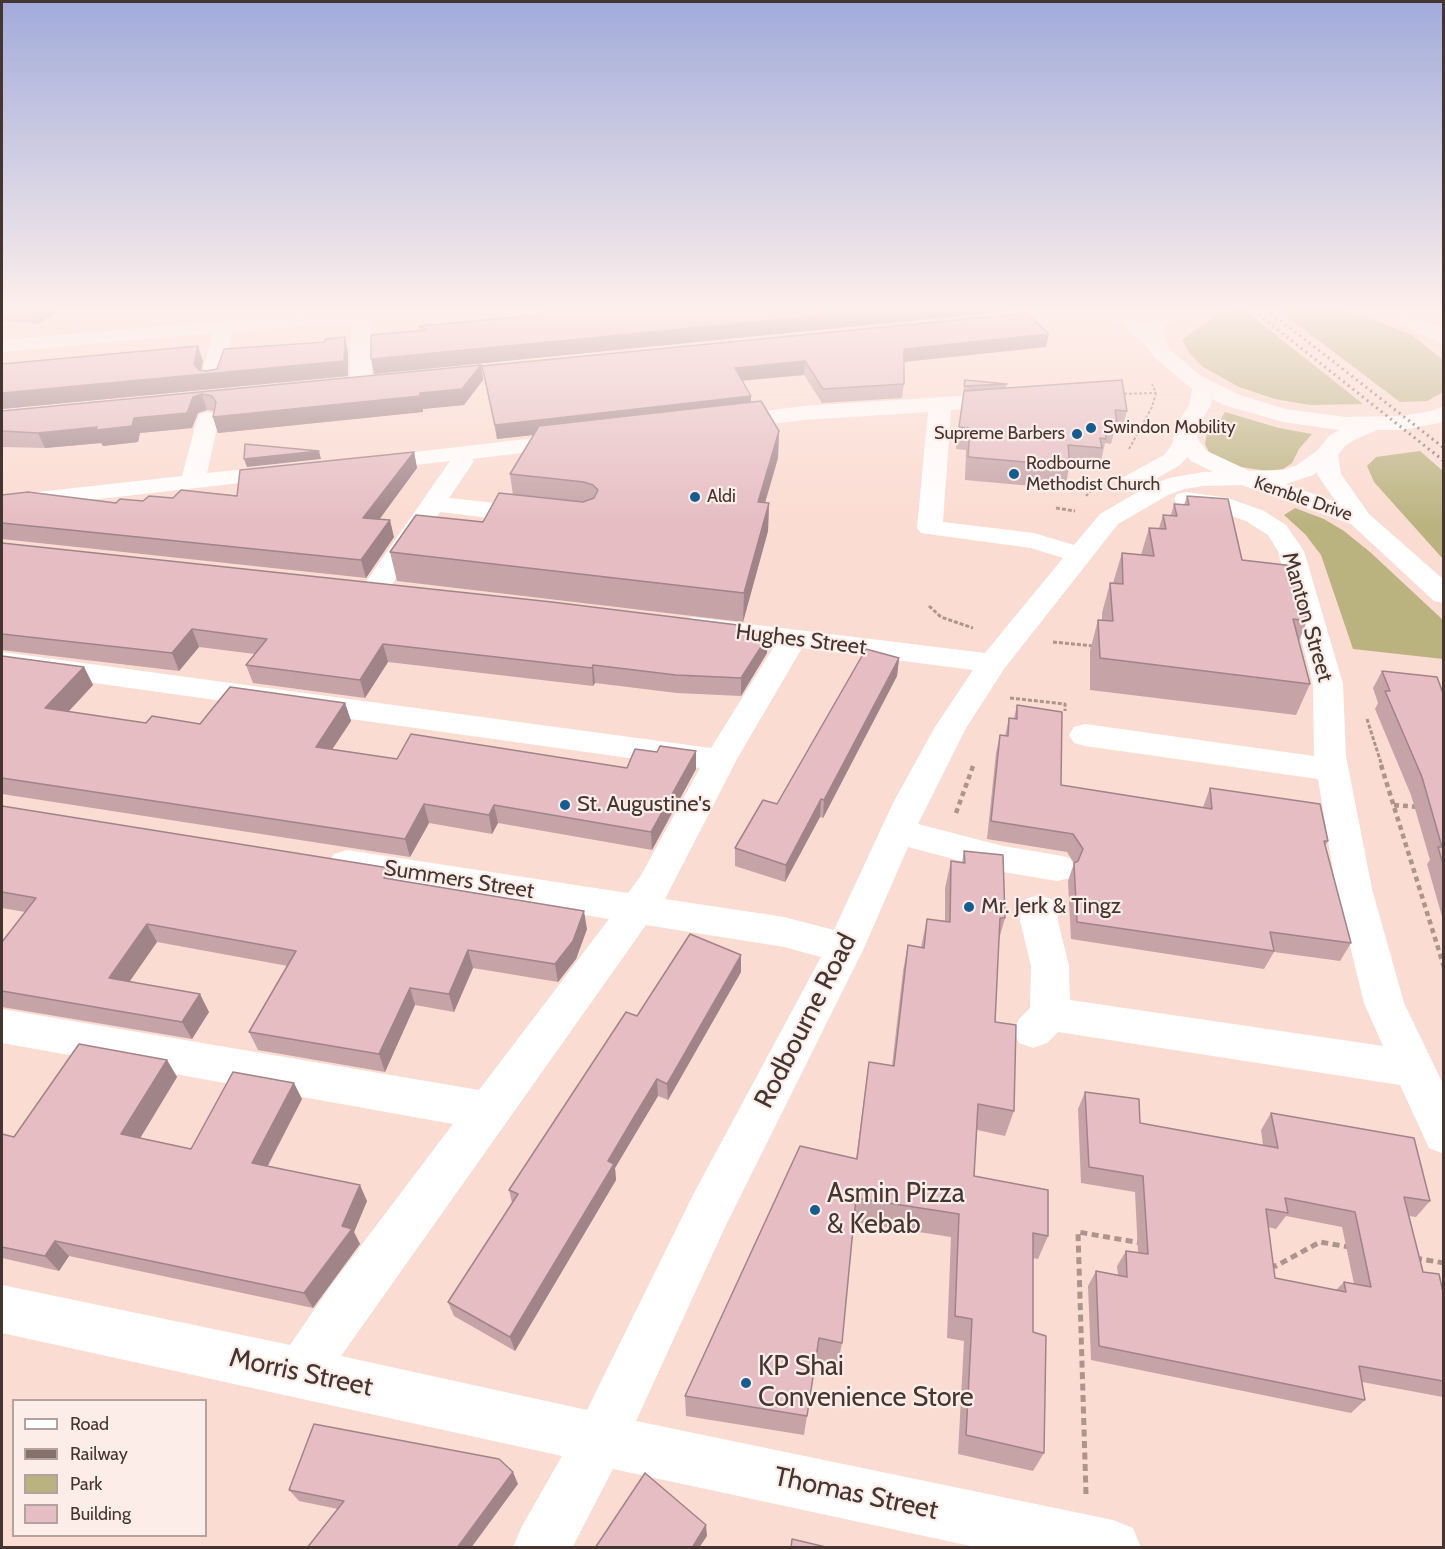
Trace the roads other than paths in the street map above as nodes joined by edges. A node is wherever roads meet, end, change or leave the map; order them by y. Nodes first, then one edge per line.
1 (216, 379) edge
2 (382, 379) edge
3 (1191, 379) edge
4 (361, 382) joint
5 (338, 384) edge
6 (1203, 388) junction
7 (1026, 399) edge
8 (943, 404) junction
9 (1441, 415) edge
10 (703, 425) edge
11 (1371, 425) junction
12 (589, 439) edge
13 (1185, 439) junction
14 (1326, 455) junction
15 (462, 461) dead end
16 (355, 465) edge
17 (309, 470) edge
18 (1245, 478) junction
19 (193, 482) junction
20 (1148, 497) junction
21 (2, 503) edge
22 (432, 504) junction
23 (562, 518) edge
24 (1109, 519) junction
25 (1360, 519) junction
26 (1066, 550) junction
27 (408, 593) edge
28 (1443, 595) edge
29 (668, 623) edge
30 (793, 639) junction
31 (2, 661) edge
32 (1006, 683) junction
33 (1085, 735) road end
34 (721, 759) junction
35 (1332, 770) junction
36 (897, 831) junction
37 (319, 858) edge
38 (1057, 868) dead end
39 (637, 908) junction
40 (1039, 909) dead end
41 (845, 948) junction
42 (2, 1026) edge
43 (1415, 1069) junction
44 (487, 1111) junction
45 (1443, 1134) edge
46 (2, 1309) edge
47 (300, 1373) junction
48 (600, 1440) junction
49 (1100, 1545) edge
50 (541, 1548) edge

1 - 19 street
2 - 4 street
3 - 6 street
4 - 5 street
6 - 11 street
6 - 13 street, Rodbourne Road
7 - 8 street
8 - 10 street
8 - 26 street
9 - 11 street
11 - 14 street, Rodbourne Road
12 - 16 street
13 - 18 street, Kemble Drive
13 - 24 street, Rodbourne Road
14 - 18 street, Rodbourne Road
14 - 25 street, Kemble Drive
15 - 22 street
17 - 19 street
18 - 20 street, Rodbourne Road
18 - 25 street, Kemble Drive
19 - 21 street
20 - 24 street, Rodbourne Road
20 - 35 street, Manton Street
22 - 23 street
22 - 27 street
24 - 26 street, Rodbourne Road
25 - 28 street, Kemble Drive
26 - 32 street, Rodbourne Road
29 - 30 street, Hughes Street
30 - 32 street, Hughes Street
30 - 34 street
31 - 34 street
32 - 36 street, Rodbourne Road
33 - 35 street
34 - 39 street
35 - 43 street, Manton Street
36 - 38 street
36 - 41 street, Rodbourne Road
37 - 39 street, Summers Street
39 - 41 street, Summers Street
39 - 44 street
40 - 43 street
41 - 48 street, Rodbourne Road
42 - 44 street
43 - 45 street, Manton Street
44 - 47 street
46 - 47 street, Morris Street
47 - 48 street, Morris Street
48 - 49 street, Thomas Street
48 - 50 street, Rodbourne Road

